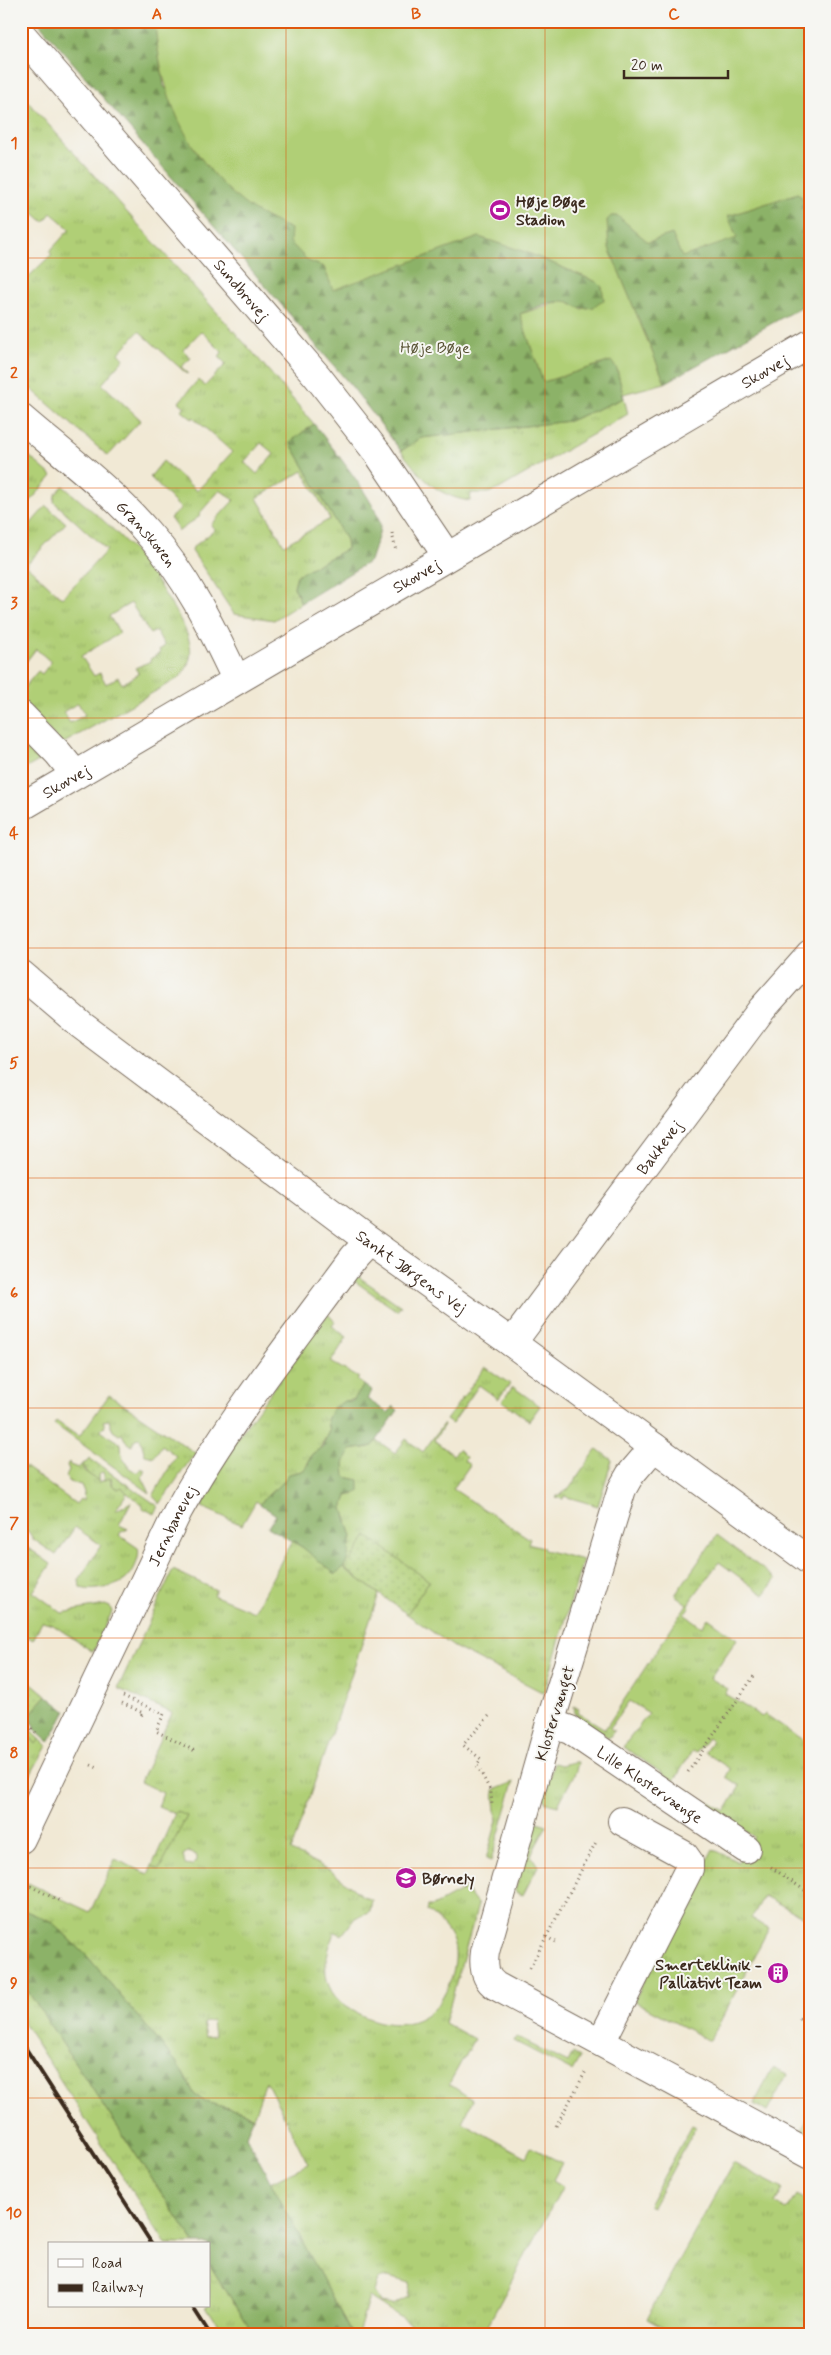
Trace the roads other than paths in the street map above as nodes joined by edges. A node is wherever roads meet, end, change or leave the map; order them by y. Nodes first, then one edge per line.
1 (21, 34) edge
2 (810, 344) edge
3 (21, 418) edge
4 (447, 556) junction
5 (236, 679) junction
6 (21, 715) edge
7 (75, 774) junction
8 (21, 807) edge
9 (810, 955) edge
10 (21, 974) edge
11 (369, 1241) junction
12 (512, 1343) junction
13 (654, 1447) junction
14 (810, 1561) edge
15 (550, 1723) junction
16 (622, 1821) dead end
17 (21, 1839) edge
18 (746, 1849) road end
19 (601, 2042) junction
20 (810, 2155) edge

1 - 4 street, Sundbrovej
2 - 4 street, Skovvej
3 - 5 street, Granskoven
4 - 5 street, Skovvej
5 - 7 street, Skovvej
6 - 7 street
7 - 8 street, Skovvej
9 - 12 street, Bakkevej
10 - 11 street, Sankt Jørgens Vej
11 - 12 street, Sankt Jørgens Vej
11 - 17 street, Jernbanevej
12 - 13 street, Sankt Jørgens Vej
13 - 14 street, Sankt Jørgens Vej
13 - 15 street, Klostervænget
15 - 18 street, Lille Klostervænge
15 - 19 street, Klostervænget
16 - 19 street
19 - 20 street

